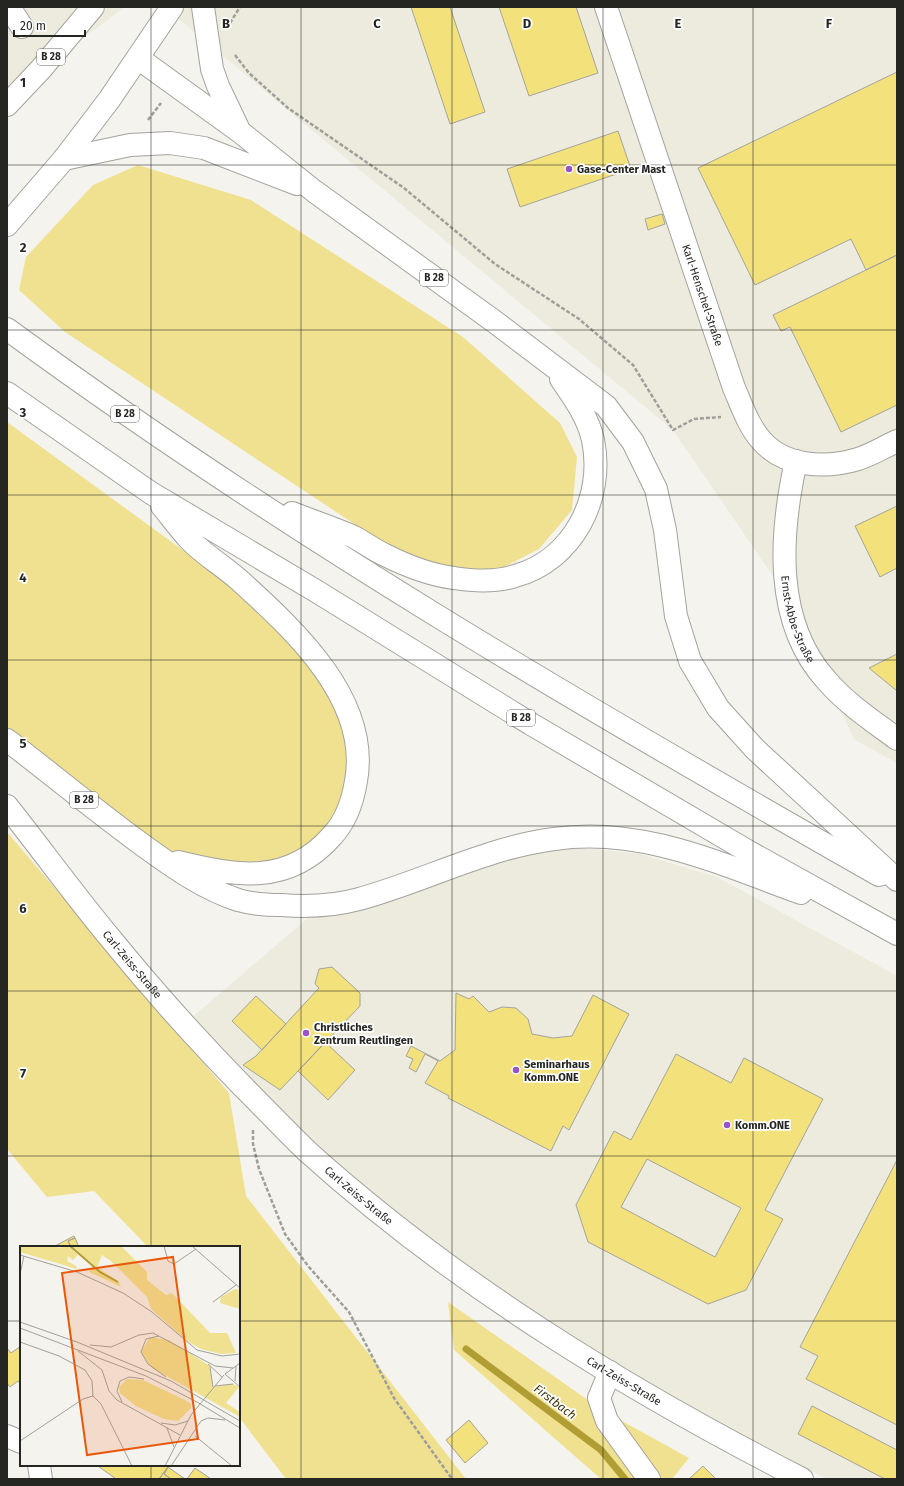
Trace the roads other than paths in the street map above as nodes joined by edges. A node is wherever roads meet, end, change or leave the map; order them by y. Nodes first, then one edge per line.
1 (9, 7) edge
2 (93, 7) edge
3 (172, 7) edge
4 (203, 7) edge
5 (606, 7) edge
6 (22, 27) dead end
7 (138, 58) junction
8 (7, 105) edge
9 (239, 131) junction
10 (64, 159) junction
11 (314, 191) junction
12 (7, 225) edge
13 (7, 329) edge
14 (553, 366) junction
15 (7, 393) edge
16 (897, 441) edge
17 (796, 462) junction
18 (151, 493) junction
19 (245, 495) junction
20 (897, 739) edge
21 (7, 740) edge
22 (7, 806) edge
23 (162, 859) junction
24 (897, 880) edge
25 (897, 885) edge
26 (856, 912) junction
27 (897, 934) edge
28 (610, 1372) junction
29 (7, 1436) edge
30 (20, 1442) edge
31 (39, 1466) edge
32 (41, 1479) edge
33 (649, 1479) edge
34 (802, 1479) edge

1 - 6 main road
2 - 8 main road, B 28
3 - 7 main road
4 - 9 main road, B 28
5 - 17 main road, Karl-Henschel-Straße
7 - 9 main road, B 28
7 - 10 main road
9 - 11 main road, B 28
10 - 11 main road, B 28
10 - 12 main road
11 - 14 main road, B 28
13 - 19 main road, B 28
14 - 19 main road, B 28
14 - 24 main road, B 28
15 - 18 main road, B 28
16 - 17 main road, Karl-Henschel-Straße
17 - 20 main road, Ernst-Abbe-Straße
18 - 23 main road
18 - 26 main road, B 28
19 - 25 main road, B 28
21 - 23 main road, B 28
22 - 28 main road, Carl-Zeiss-Straße
23 - 26 main road, B 28
26 - 27 main road, B 28
28 - 33 main road
28 - 34 main road, Carl-Zeiss-Straße
29 - 30 main road
31 - 32 main road

